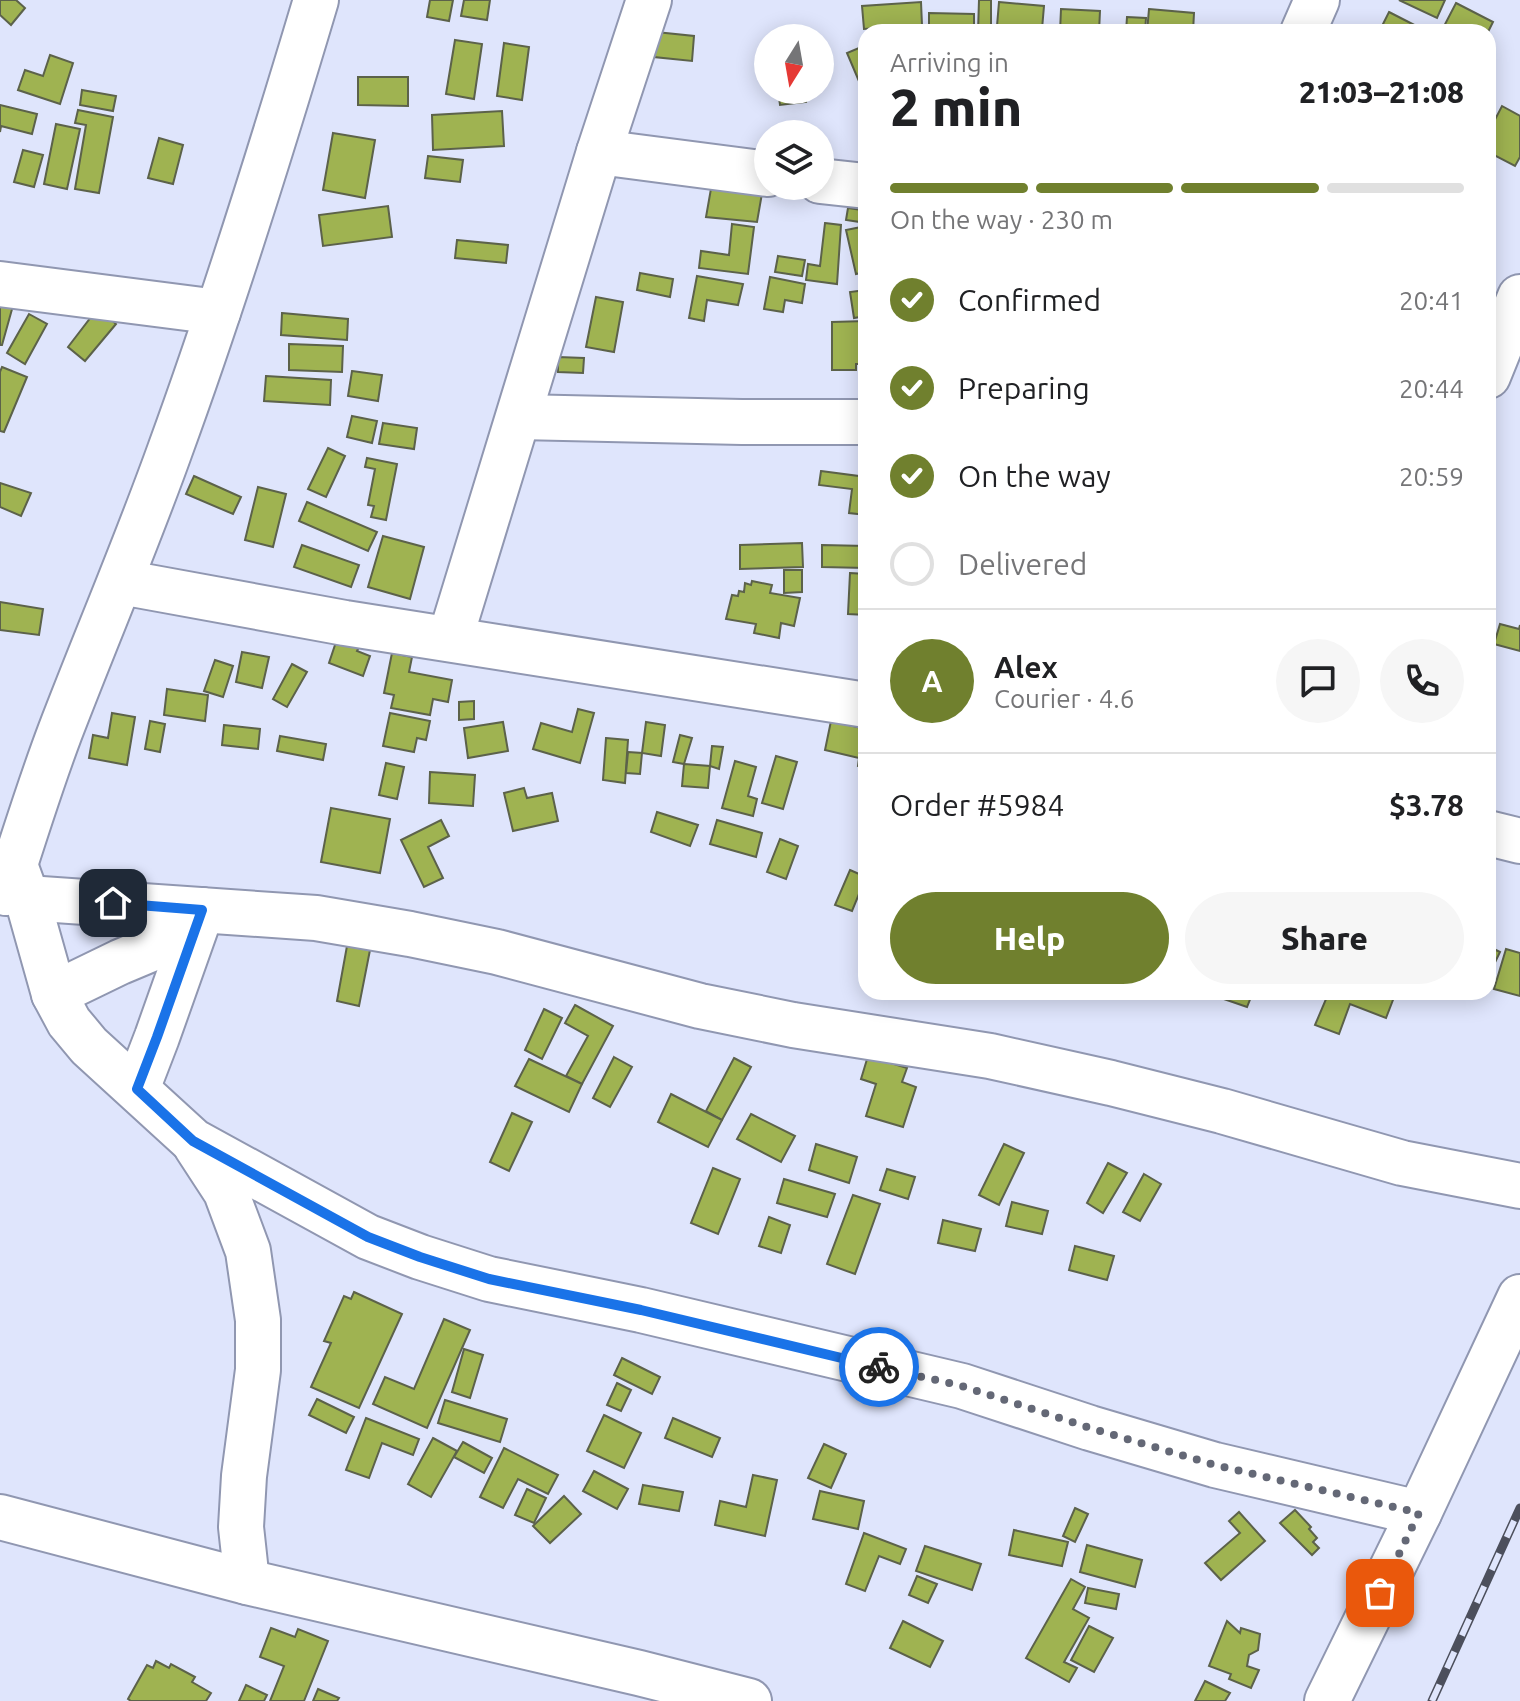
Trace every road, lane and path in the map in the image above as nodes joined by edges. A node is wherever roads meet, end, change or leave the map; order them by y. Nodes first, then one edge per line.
1 (316, 0) edge
2 (649, 0) edge
3 (1317, 0) edge
4 (1306, 24) edge
5 (599, 152) junction
6 (754, 172) edge
7 (834, 183) edge
8 (858, 185) edge
9 (0, 284) edge
10 (1520, 297) edge
11 (218, 312) junction
12 (1496, 356) edge
13 (519, 417) junction
14 (858, 422) edge
15 (121, 582) junction
16 (450, 639) junction
17 (858, 704) edge
18 (1496, 835) edge
19 (1520, 841) edge
20 (14, 892) edge
21 (198, 920) junction
22 (54, 994) junction
23 (137, 1089) junction
24 (193, 1141) junction
25 (1520, 1186) edge
26 (1520, 1297) edge
27 (1419, 1513) junction
28 (0, 1517) edge
29 (247, 1582) junction
30 (749, 1701) edge
31 (1327, 1701) edge

1 - 11 street
2 - 5 street
3 - 4 street
5 - 6 street
5 - 13 street
7 - 8 street
9 - 11 street
10 - 12 street
11 - 15 street
13 - 14 street
13 - 16 street
15 - 16 street
15 - 20 street
16 - 17 street
18 - 19 street
20 - 21 street
20 - 22 street
21 - 22 street
21 - 23 street
21 - 25 street
22 - 23 street
23 - 24 street
24 - 27 street
24 - 29 street
26 - 27 street
27 - 31 street
28 - 29 street
29 - 30 street

